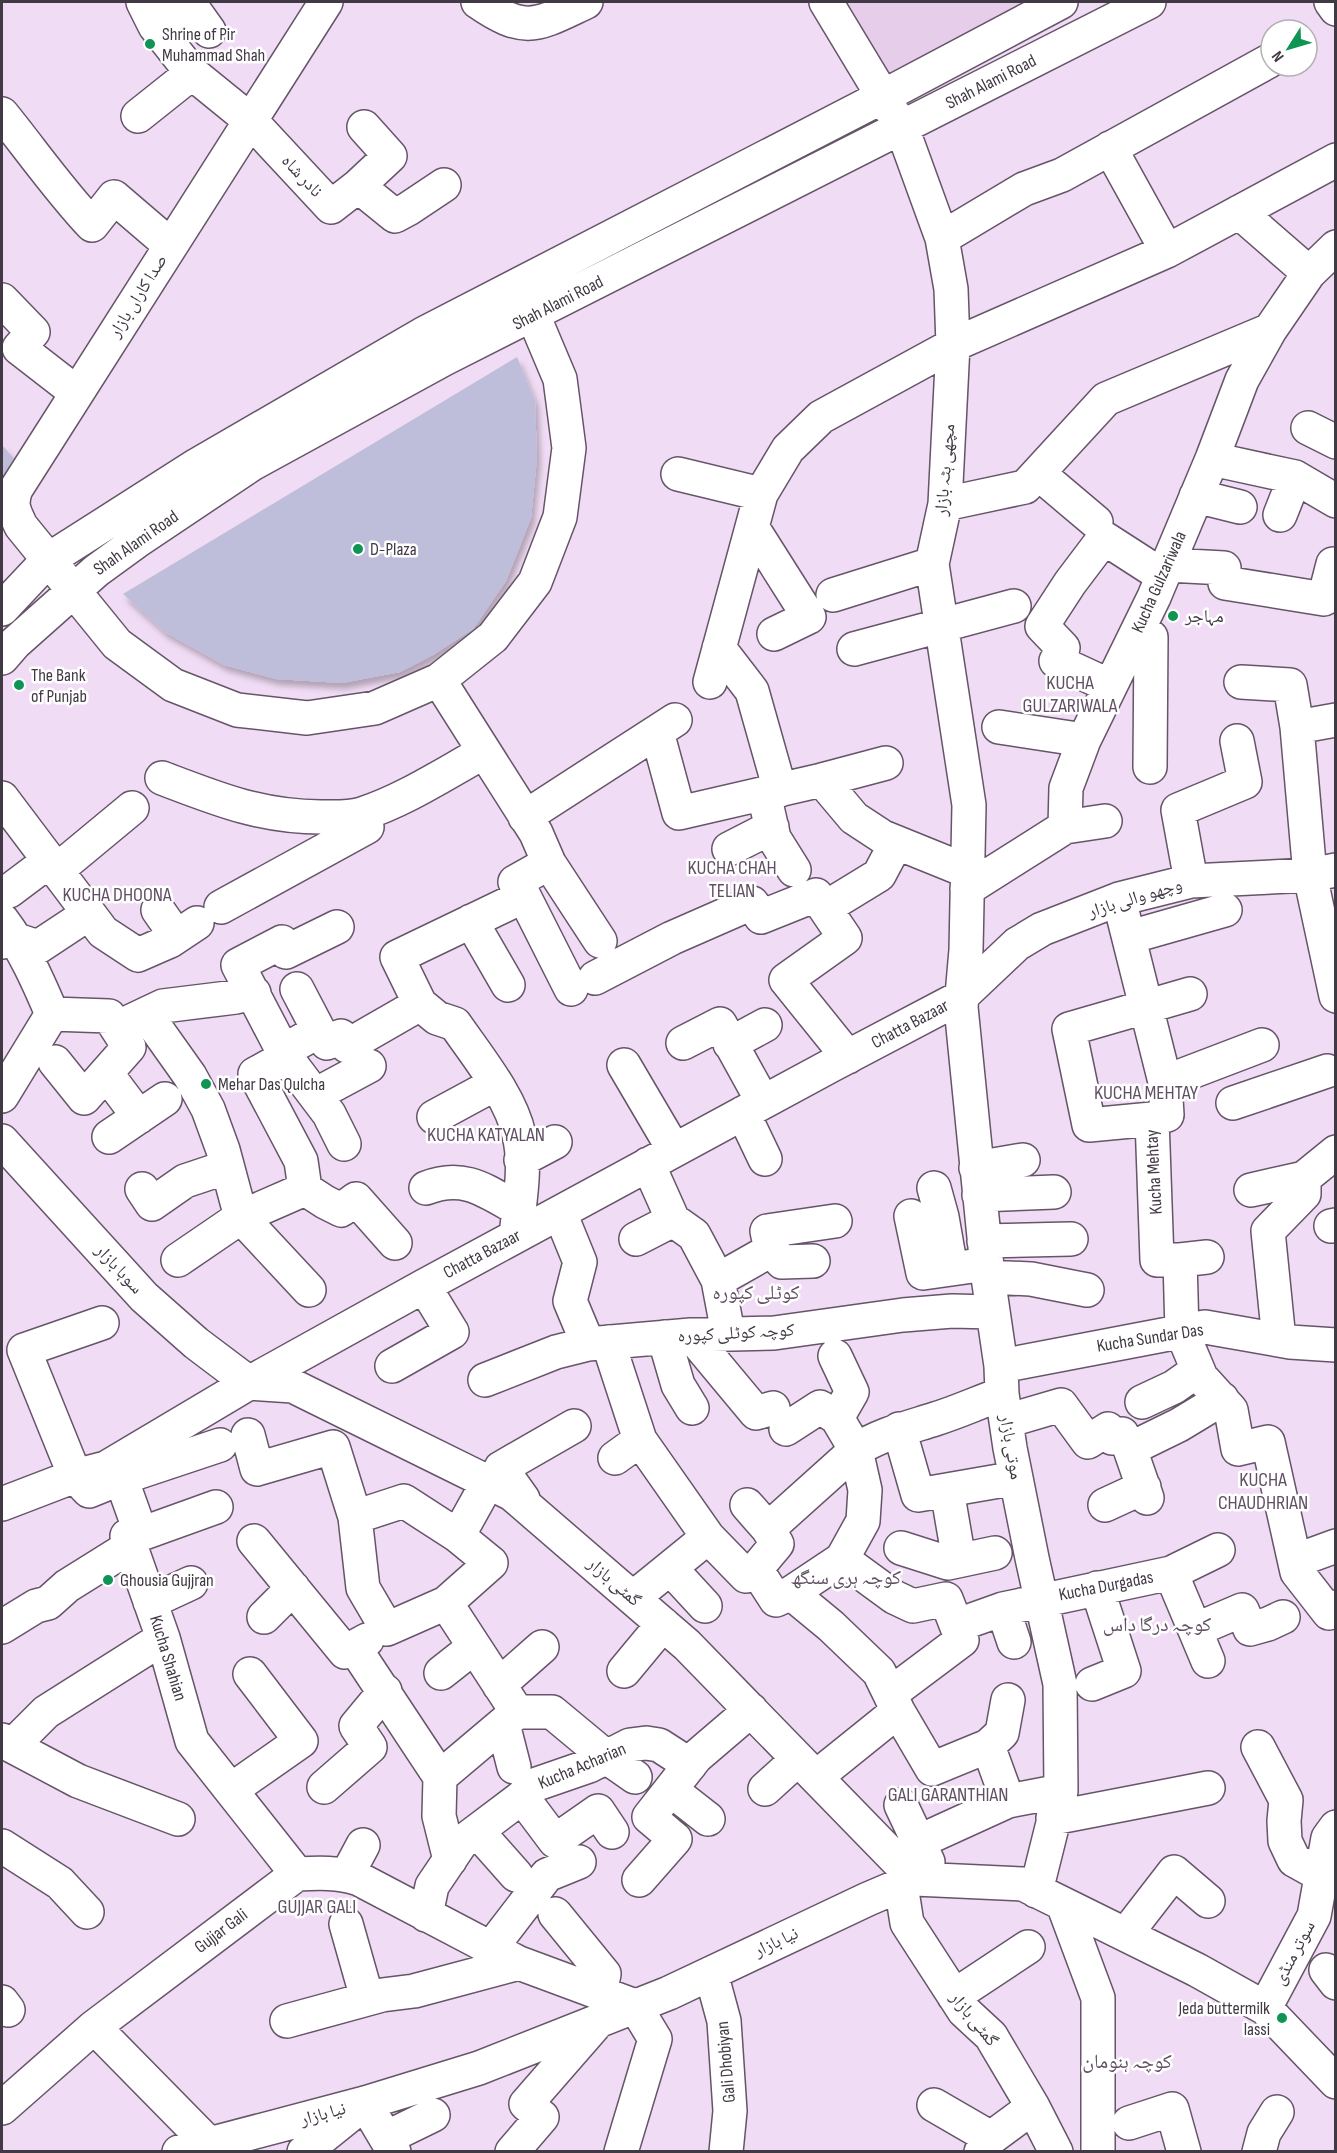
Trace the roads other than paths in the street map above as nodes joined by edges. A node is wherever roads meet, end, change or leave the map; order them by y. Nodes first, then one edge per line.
1 (326, 2) edge
2 (478, 2) edge
3 (586, 2) edge
4 (826, 2) edge
5 (1060, 2) edge
6 (1149, 2) edge
7 (1331, 2) edge
8 (1335, 9) edge
9 (149, 14) edge
10 (209, 31) dead end
11 (1259, 66) edge
12 (192, 73) junction
13 (882, 97) junction
14 (2, 114) edge
15 (138, 116) dead end
16 (251, 121) junction
17 (364, 127) dead end
18 (902, 128) junction
19 (1110, 148) junction
20 (1335, 160) edge
21 (444, 185) dead end
22 (358, 186) junction
23 (1239, 212) junction
24 (942, 238) junction
25 (170, 245) junction
26 (1335, 247) edge
27 (1167, 251) junction
28 (1309, 273) junction
29 (2, 300) edge
30 (533, 315) junction
31 (1270, 330) junction
32 (953, 345) junction
33 (77, 393) junction
34 (1212, 459) junction
35 (1038, 473) junction
36 (678, 474) dead end
37 (1295, 477) junction
38 (761, 494) junction
39 (1196, 496) junction
40 (1335, 501) edge
41 (945, 504) junction
42 (1240, 507) dead end
43 (1280, 515) dead end
44 (1096, 522) dead end
45 (752, 527) junction
46 (48, 560) junction
47 (932, 564) junction
48 (1333, 564) dead end
49 (1166, 570) junction
50 (72, 591) junction
51 (833, 595) dead end
52 (1014, 606) dead end
53 (2, 609) edge
54 (942, 626) junction
55 (1137, 632) junction
56 (774, 634) dead end
57 (6, 644) edge
58 (719, 648) junction
59 (854, 649) dead end
60 (439, 680) junction
61 (710, 682) dead end
62 (1241, 682) dead end
63 (1110, 686) junction
64 (1335, 720) edge
65 (1297, 727) junction
66 (999, 728) dead end
67 (1084, 740) junction
68 (1237, 741) dead end
69 (484, 752) junction
70 (886, 763) dead end
71 (1150, 767) dead end
72 (162, 778) dead end
73 (822, 780) junction
74 (772, 792) junction
75 (2, 798) edge
76 (132, 808) dead end
77 (359, 815) junction
78 (1105, 821) dead end
79 (530, 825) junction
80 (771, 827) junction
81 (1065, 827) junction
82 (896, 843) junction
83 (729, 849) dead end
84 (549, 863) junction
85 (53, 866) junction
86 (794, 870) dead end
87 (1322, 873) edge
88 (967, 880) junction
89 (1191, 881) junction
90 (524, 896) junction
91 (1119, 899) junction
92 (825, 908) junction
93 (158, 910) dead end
94 (1225, 910) dead end
95 (88, 914) junction
96 (471, 921) junction
97 (7, 924) edge
98 (337, 927) dead end
99 (1130, 937) junction
100 (170, 940) junction
101 (600, 941) dead end
102 (508, 985) dead end
103 (297, 989) dead end
104 (254, 993) junction
105 (1335, 993) edge
106 (1190, 994) dead end
107 (961, 998) junction
108 (420, 1004) junction
109 (1145, 1007) junction
110 (52, 1014) junction
111 (132, 1021) junction
112 (765, 1025) dead end
113 (320, 1031) junction
114 (682, 1044) dead end
115 (730, 1044) junction
116 (1262, 1045) dead end
117 (285, 1054) junction
118 (848, 1057) junction
119 (55, 1062) dead end
120 (624, 1065) dead end
121 (369, 1066) dead end
122 (106, 1073) junction
123 (1333, 1075) edge
124 (1165, 1082) junction
125 (495, 1084) junction
126 (315, 1095) junction
127 (2, 1096) edge
128 (1233, 1103) dead end
129 (753, 1108) junction
130 (434, 1117) dead end
131 (1152, 1119) junction
132 (110, 1137) dead end
133 (2, 1141) edge
134 (555, 1142) dead end
135 (344, 1144) dead end
136 (1335, 1152) edge
137 (661, 1157) junction
138 (765, 1159) dead end
139 (521, 1160) junction
140 (1023, 1160) dead end
141 (227, 1167) junction
142 (1304, 1178) junction
143 (978, 1182) junction
144 (426, 1188) dead end
145 (933, 1188) dead end
146 (142, 1189) dead end
147 (305, 1189) junction
148 (1251, 1190) dead end
149 (1054, 1192) dead end
150 (560, 1213) junction
151 (911, 1216) dead end
152 (241, 1217) junction
153 (673, 1220) junction
154 (835, 1221) dead end
155 (517, 1223) junction
156 (636, 1239) dead end
157 (1071, 1239) dead end
158 (395, 1243) dead end
159 (771, 1250) junction
160 (178, 1260) dead end
161 (813, 1261) dead end
162 (986, 1261) junction
163 (951, 1269) junction
164 (718, 1280) junction
165 (424, 1286) junction
166 (309, 1290) dead end
167 (1087, 1290) dead end
168 (993, 1312) junction
169 (102, 1323) dead end
170 (1182, 1332) junction
171 (729, 1333) junction
172 (678, 1336) junction
173 (1279, 1340) junction
174 (598, 1343) junction
175 (1335, 1345) edge
176 (13, 1347) edge
177 (836, 1356) dead end
178 (392, 1366) dead end
179 (1198, 1370) junction
180 (485, 1380) dead end
181 (249, 1383) junction
182 (1155, 1388) dead end
183 (1003, 1394) junction
184 (1222, 1399) junction
185 (692, 1407) dead end
186 (837, 1418) junction
187 (574, 1426) dead end
188 (899, 1429) junction
189 (1131, 1449) junction
190 (856, 1450) junction
191 (75, 1476) junction
192 (121, 1478) junction
193 (1016, 1478) junction
194 (488, 1482) junction
195 (947, 1490) junction
196 (2, 1504) edge
197 (747, 1504) dead end
198 (1105, 1505) dead end
199 (216, 1507) dead end
200 (529, 1508) junction
201 (355, 1517) junction
202 (768, 1529) junction
203 (458, 1536) junction
204 (708, 1538) junction
205 (136, 1540) junction
206 (254, 1541) dead end
207 (1335, 1546) edge
208 (901, 1548) dead end
209 (1218, 1550) dead end
210 (995, 1553) dead end
211 (842, 1559) junction
212 (953, 1561) junction
213 (1295, 1561) junction
214 (670, 1568) junction
215 (756, 1569) junction
216 (1171, 1573) junction
217 (191, 1583) dead end
218 (293, 1588) junction
219 (1097, 1588) junction
220 (791, 1593) junction
221 (633, 1598) junction
222 (1041, 1599) junction
223 (150, 1602) junction
224 (446, 1603) junction
225 (705, 1606) dead end
226 (1335, 1607) edge
227 (1003, 1609) junction
228 (952, 1612) junction
229 (264, 1617) dead end
230 (1283, 1617) dead end
231 (663, 1624) junction
232 (2, 1627) edge
233 (387, 1629) junction
234 (1194, 1630) junction
235 (163, 1638) junction
236 (1014, 1642) dead end
237 (354, 1647) junction
238 (474, 1647) junction
239 (542, 1647) dead end
240 (1208, 1661) dead end
241 (624, 1671) dead end
242 (441, 1673) dead end
243 (250, 1674) dead end
244 (1092, 1684) dead end
245 (499, 1685) junction
246 (384, 1691) junction
247 (1008, 1700) dead end
248 (894, 1703) junction
249 (751, 1710) junction
250 (510, 1718) junction
251 (7, 1743) edge
252 (988, 1746) junction
253 (1258, 1747) dead end
254 (605, 1756) junction
255 (807, 1768) junction
256 (440, 1777) junction
257 (635, 1777) dead end
258 (680, 1778) junction
259 (518, 1782) junction
260 (324, 1787) dead end
261 (1208, 1788) dead end
262 (765, 1789) dead end
263 (231, 1790) junction
264 (1008, 1800) junction
265 (1057, 1804) junction
266 (901, 1805) dead end
267 (708, 1819) dead end
268 (178, 1820) dead end
269 (1335, 1827) edge
270 (477, 1831) junction
271 (612, 1832) dead end
272 (918, 1842) junction
273 (363, 1845) dead end
274 (2, 1846) edge
275 (450, 1860) junction
276 (579, 1862) dead end
277 (297, 1874) junction
278 (347, 1875) junction
279 (516, 1875) dead end
280 (1321, 1875) junction
281 (639, 1880) dead end
282 (917, 1881) junction
283 (1049, 1898) junction
284 (1208, 1901) dead end
285 (87, 1912) dead end
286 (555, 1914) dead end
287 (426, 1915) junction
288 (346, 1924) dead end
289 (1126, 1934) junction
290 (1028, 1947) dead end
291 (505, 1955) junction
292 (711, 1973) junction
293 (954, 1996) junction
294 (367, 1998) junction
295 (635, 2006) junction
296 (600, 2007) junction
297 (1264, 2008) junction
298 (287, 2021) dead end
299 (94, 2026) junction
300 (1335, 2082) edge
301 (365, 2103) junction
302 (933, 2105) dead end
303 (1033, 2107) junction
304 (2, 2108) edge
305 (1277, 2112) dead end
306 (434, 2115) dead end
307 (1129, 2123) dead end
308 (390, 2145) edge
309 (986, 2145) edge
310 (202, 2149) edge
311 (304, 2151) edge
312 (512, 2151) edge
313 (621, 2151) edge
314 (726, 2151) edge
315 (1056, 2151) edge
316 (1098, 2151) edge
317 (1184, 2151) edge
318 (1259, 2151) edge

1 - 16 street, صدا کاراں بازار
2 - 3 street
4 - 13 street, مچھی ہٹہ بازار
5 - 13 street, Shah Alami Road
6 - 18 street, Shah Alami Road
7 - 8 street
9 - 10 street
9 - 12 street
11 - 19 street
12 - 15 street
12 - 16 street
13 - 18 street, مچھی ہٹہ بازار
13 - 46 street, Shah Alami Road
14 - 25 street
16 - 22 street, نادر شاہ
16 - 25 street, صدا کاراں بازار
17 - 22 street
18 - 24 street, مچھی ہٹہ بازار
18 - 30 street, Shah Alami Road
19 - 24 street
19 - 27 street
20 - 23 street
21 - 22 street
23 - 27 street
23 - 28 street
24 - 32 street, مچھی ہٹہ بازار
25 - 33 street, صدا کاراں بازار
26 - 28 street, Kucha Gulzariwala
27 - 32 street
28 - 31 street, Kucha Gulzariwala
29 - 33 street
30 - 50 street, Shah Alami Road
30 - 60 street
31 - 34 street, Kucha Gulzariwala
31 - 35 street
32 - 38 street
32 - 41 street, مچھی ہٹہ بازار
33 - 46 street, صدا کاراں بازار
34 - 37 street
34 - 39 street, Kucha Gulzariwala
35 - 41 street
35 - 44 street
36 - 38 street
37 - 40 street
37 - 43 street
38 - 45 street
39 - 42 street
39 - 49 street, Kucha Gulzariwala
41 - 47 street, مچھی ہٹہ بازار
45 - 56 street
45 - 58 street
46 - 50 street, صدا کاراں بازار
46 - 53 street, Shah Alami Road
47 - 51 street
47 - 54 street, مچھی ہٹہ بازار
48 - 49 street
49 - 55 street, Kucha Gulzariwala
49 - 63 street
50 - 57 street, Shah Alami Road
50 - 60 street
52 - 54 street
54 - 59 street
54 - 88 street, مچھی ہٹہ بازار
55 - 63 street, Kucha Gulzariwala
55 - 71 street
58 - 61 street
58 - 74 street
60 - 69 street
62 - 65 street
63 - 67 street, Kucha Gulzariwala
64 - 65 street
65 - 87 street
66 - 67 street
67 - 81 street, Kucha Gulzariwala
68 - 89 street
69 - 77 street
69 - 79 street
70 - 73 street
72 - 77 street
73 - 74 street
73 - 82 street
74 - 79 street
74 - 80 street
75 - 85 street
76 - 85 street
77 - 100 street
78 - 81 street
79 - 84 street
80 - 83 street
80 - 86 street
81 - 88 street
82 - 88 street
82 - 92 street
84 - 90 street
84 - 101 street
85 - 95 street
85 - 97 street
87 - 89 street, وچھو والی بازار
87 - 105 street
88 - 107 street, مچھی ہٹہ بازار
89 - 91 street, وچھو والی بازار
90 - 92 street
90 - 96 street
91 - 99 street, Kucha Mehtay
91 - 107 street, وچھو والی بازار
92 - 118 street
93 - 100 street
94 - 99 street
95 - 97 street
95 - 100 street
96 - 102 street
96 - 108 street
97 - 110 street
98 - 104 street
99 - 109 street, Kucha Mehtay
103 - 113 street
104 - 111 street
104 - 117 street
106 - 109 street
107 - 118 street, Chatta Bazaar
107 - 143 street, موتی بازار
108 - 113 street
108 - 125 street
109 - 124 street, Kucha Mehtay
109 - 131 street
110 - 111 street
110 - 127 street
111 - 122 street
111 - 141 street
112 - 115 street
113 - 117 street
114 - 115 street
115 - 129 street
116 - 124 street
117 - 126 street
117 - 147 street
118 - 129 street, Chatta Bazaar
119 - 122 street
120 - 137 street
121 - 126 street
122 - 132 street
123 - 128 street
124 - 131 street, Kucha Mehtay
125 - 130 street
125 - 139 street
126 - 135 street
129 - 137 street, Chatta Bazaar
129 - 138 street
131 - 170 street, Kucha Mehtay
133 - 181 street, سوہا بازار
134 - 139 street
136 - 142 street
137 - 150 street, Chatta Bazaar
137 - 153 street
139 - 155 street
140 - 143 street
141 - 146 street
141 - 152 street
142 - 148 street
142 - 173 street
143 - 149 street
143 - 162 street, موتی بازار
144 - 155 street
145 - 163 street
147 - 152 street
147 - 158 street
150 - 155 street, Chatta Bazaar
150 - 174 street
151 - 163 street
152 - 160 street
152 - 166 street
153 - 156 street
153 - 164 street
154 - 159 street
155 - 165 street, Chatta Bazaar
157 - 162 street
159 - 161 street
159 - 164 street
162 - 163 street
162 - 167 street
162 - 168 street, موتی بازار
164 - 171 street
165 - 178 street
165 - 181 street, Chatta Bazaar
168 - 171 street, کوچہ کوٹلی کپورہ
168 - 183 street, موتی بازار
169 - 176 street
170 - 173 street, Kucha Sundar Das
170 - 179 street
170 - 183 street, Kucha Sundar Das
171 - 172 street, کوچہ کوٹلی کپورہ
172 - 174 street, کوچہ کوٹلی کپورہ
172 - 185 street
172 - 186 street
173 - 175 street, Kucha Sundar Das
174 - 180 street, کوچہ کوٹلی کپورہ
174 - 204 street
176 - 191 street
177 - 186 street
179 - 182 street
179 - 184 street
181 - 191 street, Chatta Bazaar
181 - 194 street, گمٹی بازار
183 - 188 street
183 - 189 street
183 - 193 street, موتی بازار
184 - 189 street
184 - 213 street
186 - 190 street
187 - 200 street
188 - 190 street
188 - 195 street
189 - 198 street
190 - 202 street
190 - 211 street
191 - 192 street
191 - 196 street, Chatta Bazaar
192 - 201 street
192 - 205 street, Kucha Shahian
193 - 195 street
193 - 222 street, موتی بازار
194 - 200 street, گمٹی بازار
194 - 203 street
195 - 212 street
197 - 202 street
199 - 205 street
200 - 221 street, گمٹی بازار
201 - 203 street
201 - 233 street
202 - 215 street
203 - 224 street
204 - 214 street
204 - 215 street
205 - 223 street, Kucha Shahian
205 - 232 street
206 - 218 street
207 - 213 street
208 - 212 street
209 - 216 street, Kucha Durgadas
210 - 212 street
211 - 220 street
211 - 228 street, Kucha Durgadas
212 - 228 street
213 - 226 street
214 - 221 street
214 - 225 street
215 - 220 street
216 - 219 street, Kucha Durgadas
216 - 234 street, Kucha Durgadas
217 - 223 street
218 - 229 street
218 - 237 street
219 - 222 street, Kucha Durgadas
219 - 244 street
220 - 248 street
221 - 231 street, گمٹی بازار
222 - 227 street, Kucha Durgadas
222 - 265 street, موتی بازار
223 - 235 street, Kucha Shahian
224 - 233 street
224 - 238 street
227 - 228 street, Kucha Durgadas
227 - 236 street
228 - 248 street
230 - 234 street
231 - 241 street
231 - 249 street, گمٹی بازار
233 - 237 street
234 - 240 street, Kucha Durgadas
235 - 251 street
235 - 263 street, Kucha Shahian
237 - 246 street
238 - 242 street
238 - 245 street
239 - 245 street
243 - 263 street
245 - 250 street
246 - 256 street
246 - 260 street
247 - 252 street
248 - 252 street
248 - 255 street
249 - 255 street, گمٹی بازار
249 - 258 street
250 - 254 street
250 - 256 street
250 - 259 street
251 - 268 street
252 - 264 street
253 - 280 street
254 - 257 street
254 - 258 street, Kucha Acharian
254 - 259 street, Kucha Acharian
255 - 262 street
255 - 282 street, گمٹی بازار
256 - 275 street
258 - 267 street, Kucha Acharian
258 - 281 street
259 - 270 street, Kucha Acharian
259 - 271 street
261 - 265 street
263 - 277 street, Kucha Shahian
264 - 265 street
264 - 272 street
265 - 283 street, موتی بازار
266 - 272 street
269 - 280 street, سوتر منڈی
270 - 275 street, Kucha Acharian
270 - 279 street
272 - 282 street
273 - 278 street
274 - 285 street
275 - 287 street, Kucha Acharian
276 - 291 street
277 - 278 street
277 - 299 street, Gujjar Gali
278 - 287 street
280 - 297 street, سوتر منڈی
282 - 283 street, نیا بازار
282 - 292 street, نیا بازار
282 - 293 street, گمٹی بازار
283 - 289 street, نیا بازار
283 - 316 street
284 - 289 street
286 - 296 street
287 - 291 street
288 - 294 street
289 - 297 street, نیا بازار
290 - 293 street
291 - 294 street
291 - 296 street
292 - 295 street, نیا بازار
292 - 314 street, Gali Dhobiyan
293 - 303 street, گمٹی بازار
294 - 298 street
295 - 296 street, نیا بازار
295 - 313 street
296 - 301 street, نیا بازار
296 - 312 street
297 - 300 street, نیا بازار
299 - 304 street, Gujjar Gali
299 - 310 street
301 - 308 street
301 - 310 street, نیا بازار
301 - 311 street
302 - 309 street
303 - 309 street
303 - 315 street, گمٹی بازار
305 - 318 street
306 - 308 street
307 - 317 street

